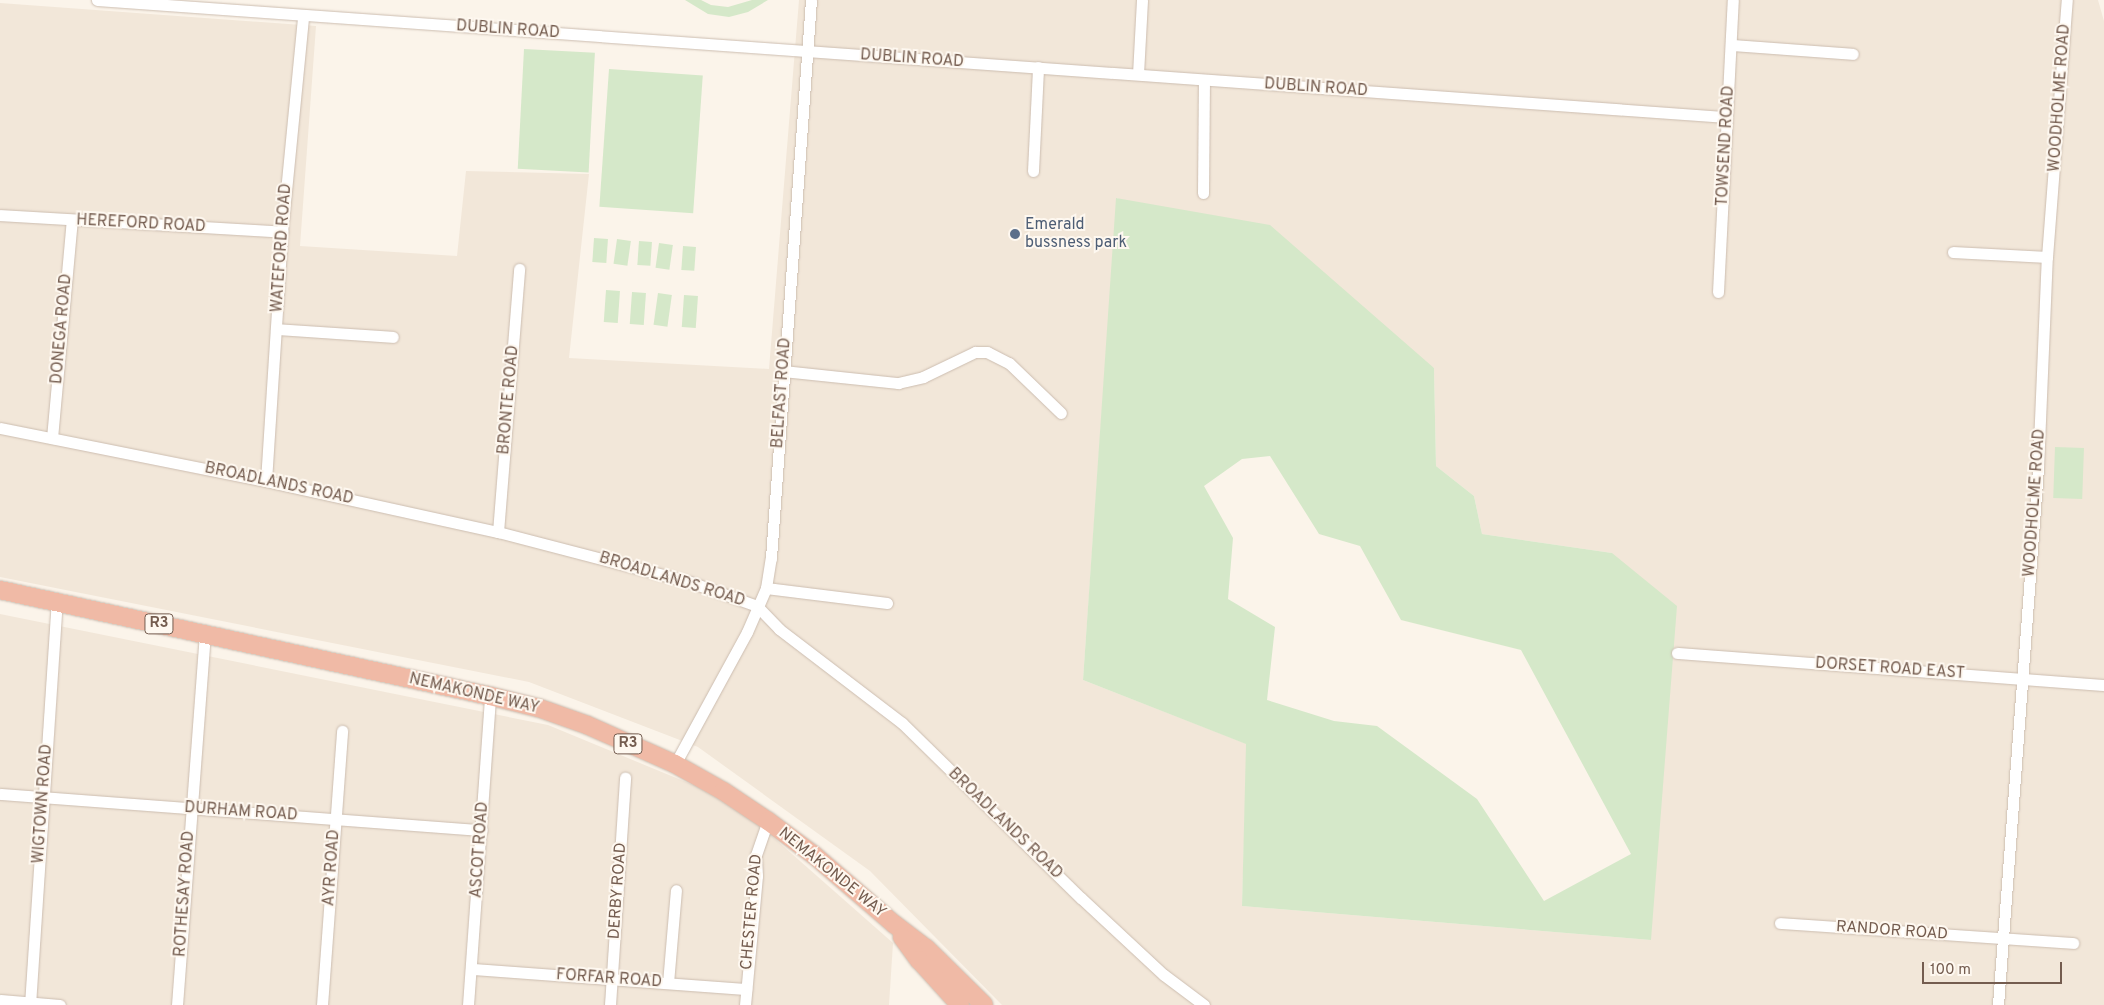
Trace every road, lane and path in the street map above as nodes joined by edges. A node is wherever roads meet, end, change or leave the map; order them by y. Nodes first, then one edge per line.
1 (97, 0) edge
2 (811, 0) edge
3 (1142, 0) edge
4 (1733, 0) edge
5 (2067, 0) edge
6 (303, 16) junction
7 (1731, 45) junction
8 (807, 52) junction
9 (1853, 54) dead end
10 (1038, 67) junction
11 (1138, 74) junction
12 (1204, 80) junction
13 (1727, 117) junction
14 (1033, 171) dead end
15 (1203, 192) dead end
16 (0, 215) edge
17 (72, 220) junction
18 (282, 232) junction
19 (1952, 252) dead end
20 (2048, 258) junction
21 (519, 269) dead end
22 (1718, 292) dead end
23 (276, 329) junction
24 (394, 337) dead end
25 (783, 371) junction
26 (1061, 413) dead end
27 (0, 428) edge
28 (52, 438) junction
29 (266, 481) junction
30 (498, 532) junction
31 (766, 588) junction
32 (0, 590) edge
33 (57, 602) junction
34 (887, 602) dead end
35 (757, 606) junction
36 (205, 634) junction
37 (1677, 653) dead end
38 (2022, 679) junction
39 (2104, 685) edge
40 (490, 696) junction
41 (342, 731) dead end
42 (675, 764) junction
43 (625, 777) dead end
44 (0, 794) edge
45 (43, 798) junction
46 (191, 809) junction
47 (336, 818) junction
48 (768, 821) junction
49 (482, 830) junction
50 (676, 890) dead end
51 (1780, 923) dead end
52 (894, 924) junction
53 (2004, 937) junction
54 (2073, 943) dead end
55 (472, 969) junction
56 (612, 980) junction
57 (668, 984) junction
58 (746, 989) junction
59 (0, 1000) edge
60 (30, 1004) edge
61 (60, 1005) edge
62 (177, 1005) edge
63 (322, 1005) edge
64 (468, 1005) edge
65 (610, 1005) edge
66 (745, 1005) edge
67 (960, 1005) edge
68 (984, 1005) edge
69 (1204, 1005) edge
70 (1998, 1005) edge

1 - 6 street, DUBLIN ROAD
2 - 8 street, BELFAST ROAD
3 - 11 street
4 - 7 street, TOWSEND ROAD
5 - 20 street, WOODHOLME ROAD
6 - 8 street, DUBLIN ROAD
6 - 18 street, WATEFORD ROAD
7 - 9 street
7 - 13 street, TOWSEND ROAD
8 - 10 street, DUBLIN ROAD
8 - 25 street, BELFAST ROAD
10 - 11 street, DUBLIN ROAD
10 - 14 street
11 - 12 street, DUBLIN ROAD
12 - 13 street, DUBLIN ROAD
12 - 15 street
13 - 22 street, TOWSEND ROAD
16 - 17 street, HEREFORD ROAD
17 - 18 street, HEREFORD ROAD
17 - 28 street, DONEGA ROAD
18 - 23 street, WATEFORD ROAD
19 - 20 street
20 - 38 street, WOODHOLME ROAD
21 - 30 street, BRONTE ROAD
23 - 24 street
23 - 29 street, WATEFORD ROAD
25 - 26 street
25 - 31 street, BELFAST ROAD
27 - 28 street, BROADLANDS ROAD
28 - 29 street, BROADLANDS ROAD
29 - 30 street, BROADLANDS ROAD
30 - 35 street, BROADLANDS ROAD
31 - 34 street
31 - 35 street, BELFAST ROAD
32 - 33 highway, NEMAKONDE WAY / R3
33 - 36 highway, NEMAKONDE WAY / R3
33 - 45 street, WIGTOWN ROAD
35 - 42 street, BELFAST ROAD
35 - 69 street, BROADLANDS ROAD
36 - 40 highway, NEMAKONDE WAY / R3
36 - 46 street, ROTHESAY ROAD
37 - 38 street, DORSET ROAD EAST
38 - 39 street, DORSET ROAD EAST
38 - 53 street, WOODHOLME ROAD
40 - 42 highway, NEMAKONDE WAY / R3
40 - 49 street, ASCOT ROAD
41 - 47 street, AYR ROAD
42 - 48 highway, NEMAKONDE WAY / R3
43 - 56 street, DERBY ROAD
44 - 45 street, DURHAM ROAD
45 - 46 street, DURHAM ROAD
45 - 60 street, WIGTOWN ROAD
46 - 47 street, DURHAM ROAD
46 - 62 street, ROTHESAY ROAD
47 - 49 street, DURHAM ROAD
47 - 63 street, AYR ROAD
48 - 52 highway, NEMAKONDE WAY / R3
48 - 58 street, CHESTER ROAD
49 - 55 street, ASCOT ROAD
50 - 57 street
51 - 53 street, RANDOR ROAD
52 - 67 highway, NEMAKONDE WAY / R3
52 - 68 highway, NEMAKONDE WAY / R3
53 - 54 street, RANDOR ROAD
53 - 70 street, WOODHOLME ROAD
55 - 56 street, FORFAR ROAD
55 - 64 street, ASCOT ROAD
56 - 57 street, FORFAR ROAD
56 - 65 street, DERBY ROAD
57 - 58 street, FORFAR ROAD
58 - 66 street, CHESTER ROAD
59 - 60 street
60 - 61 street

